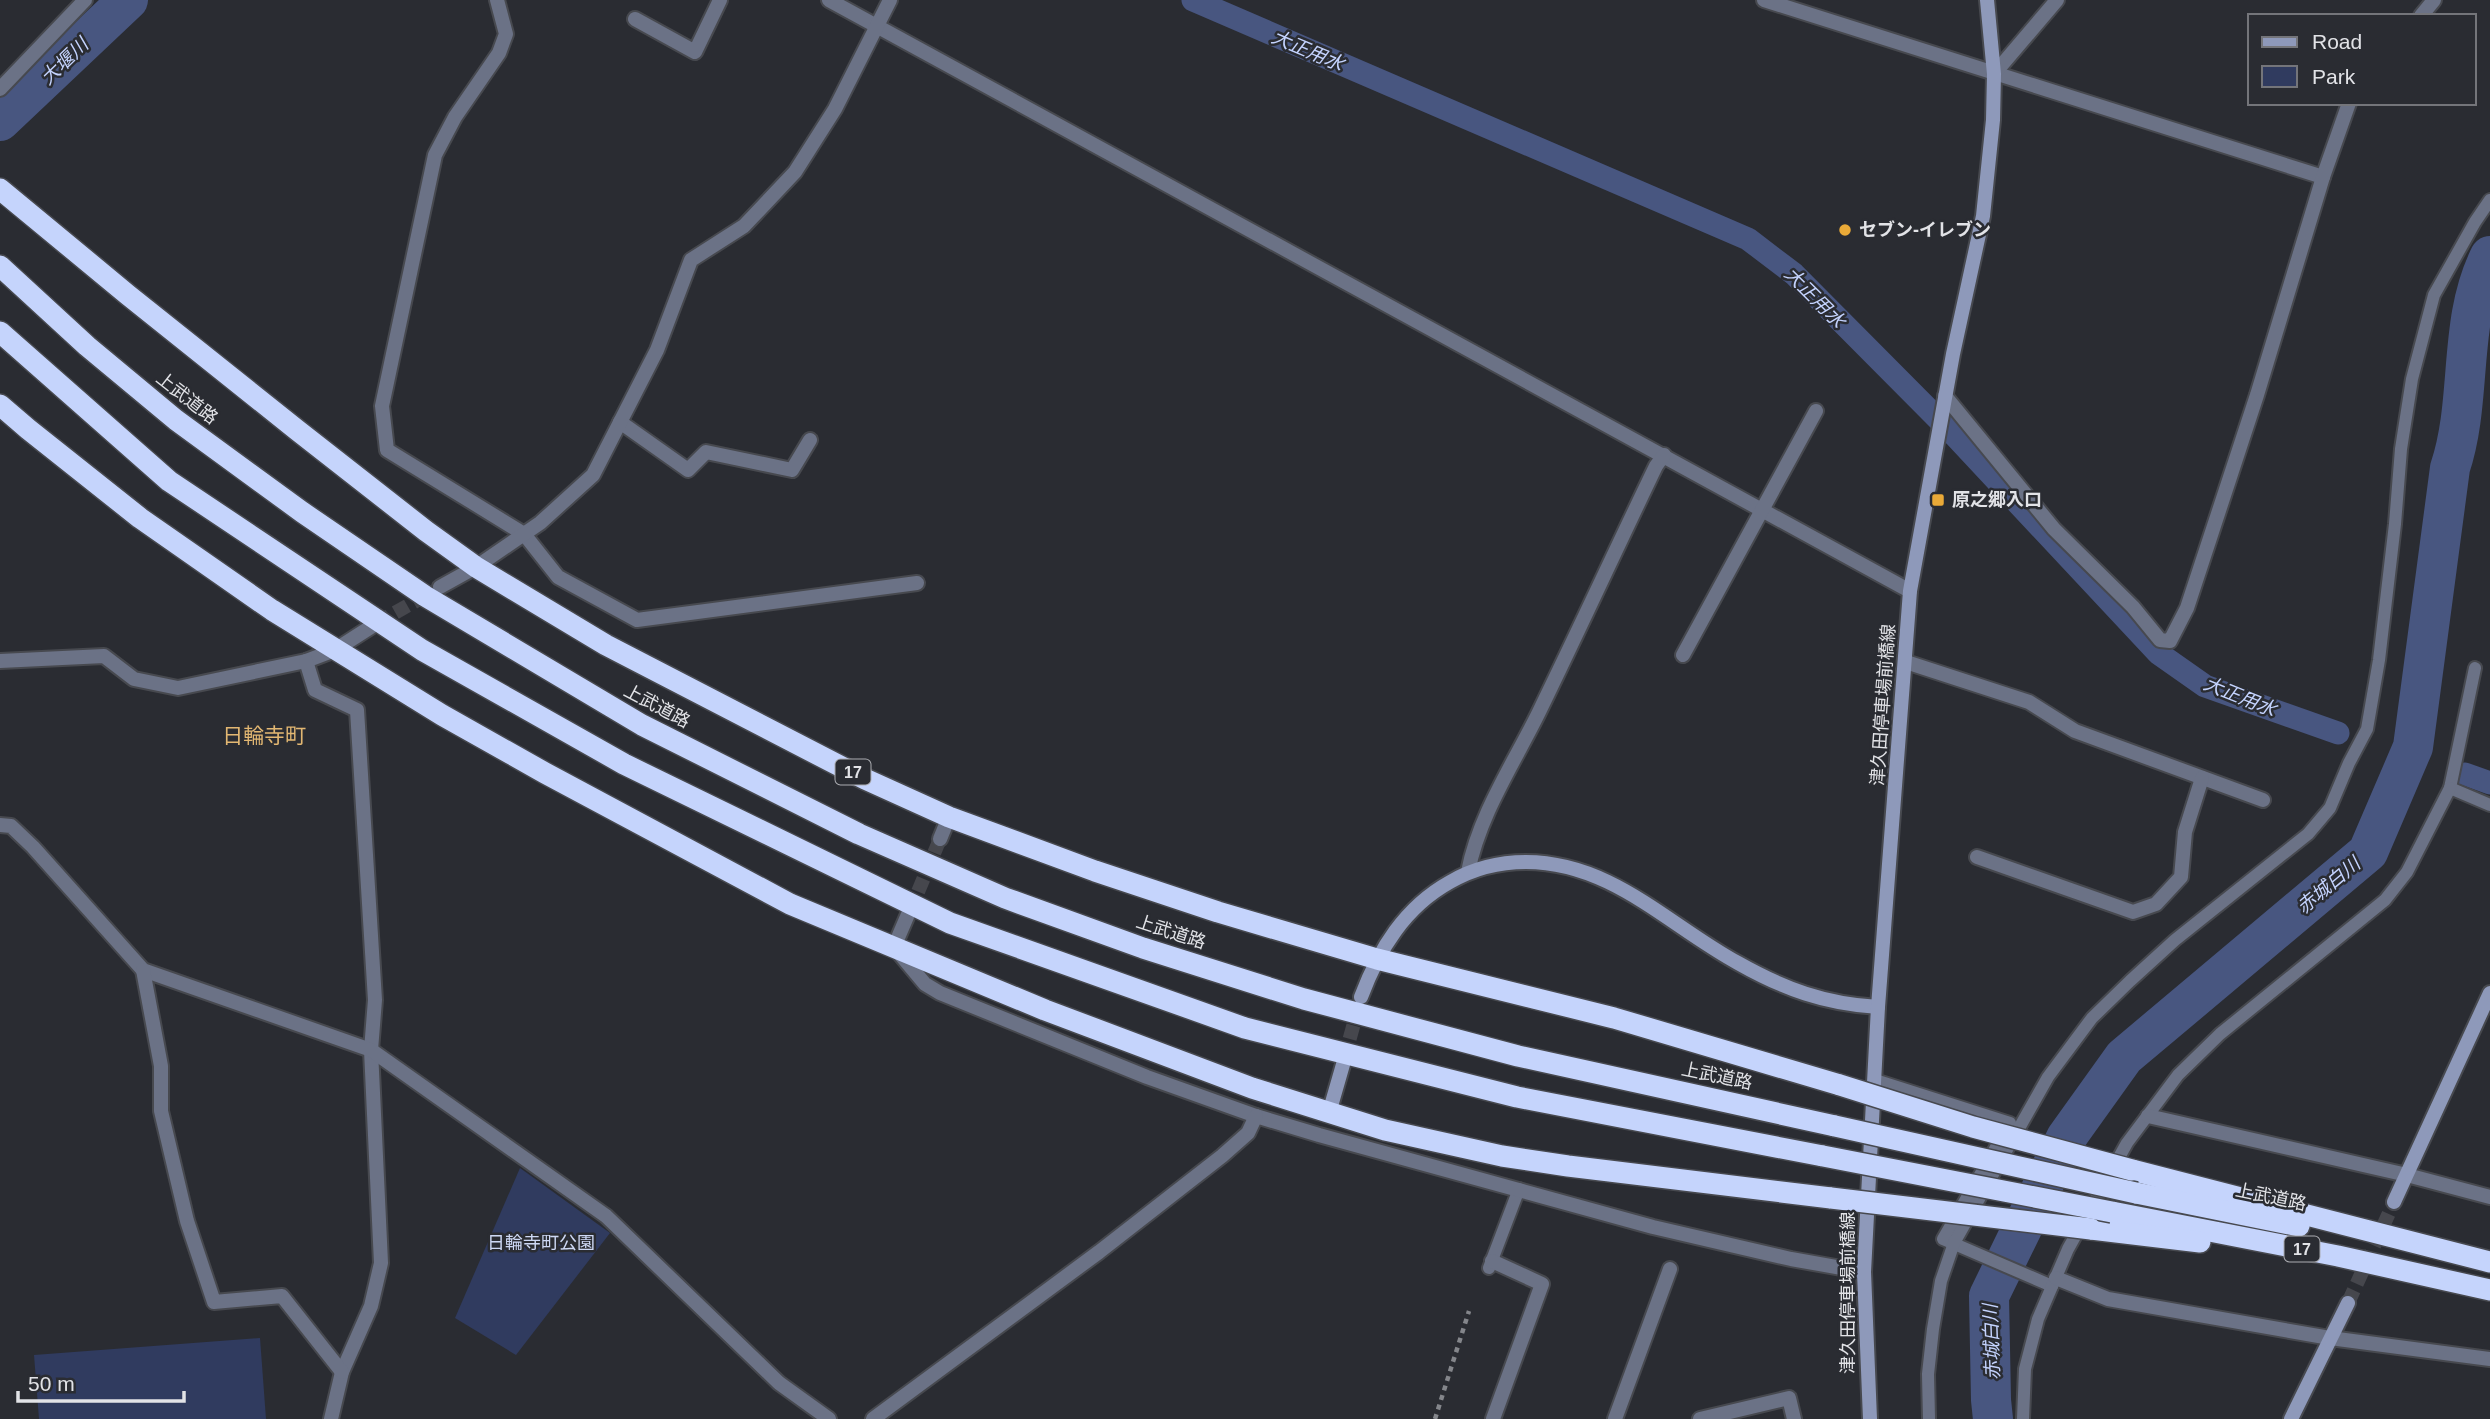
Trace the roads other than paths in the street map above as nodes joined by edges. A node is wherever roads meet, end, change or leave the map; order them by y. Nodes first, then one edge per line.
1 (85, 0) edge
2 (497, 0) edge
3 (720, 0) edge
4 (829, 0) edge
5 (890, 0) edge
6 (1765, 0) edge
7 (1987, 0) edge
8 (2057, 0) edge
9 (2434, 0) edge
10 (2423, 14) edge
11 (635, 19) dead end
12 (877, 26) junction
13 (1994, 74) junction
14 (0, 89) edge
15 (2348, 105) edge
16 (2323, 177) junction
17 (0, 189) edge
18 (2490, 200) edge
19 (0, 266) edge
20 (0, 332) edge
21 (1945, 400) junction
22 (0, 405) edge
23 (1816, 411) dead end
24 (620, 422) junction
25 (810, 440) dead end
26 (1664, 455) junction
27 (1762, 509) junction
28 (524, 534) junction
29 (476, 567) junction
30 (918, 583) dead end
31 (440, 587) tunnel mouth
32 (1910, 591) junction
33 (377, 623) tunnel mouth
34 (335, 650) junction
35 (1683, 655) dead end
36 (0, 661) edge
37 (306, 661) junction
38 (1906, 662) junction
39 (2475, 668) dead end
40 (2202, 778) junction
41 (2450, 789) junction
42 (2263, 800) dead end
43 (2490, 805) edge
44 (949, 817) junction
45 (0, 825) edge
46 (940, 839) tunnel mouth
47 (1977, 857) dead end
48 (1468, 872) junction
49 (909, 912) tunnel mouth
50 (894, 947) junction
51 (1377, 959) junction
52 (143, 970) junction
53 (2490, 993) edge
54 (1361, 997) tunnel mouth
55 (1878, 1007) junction
56 (371, 1050) junction
57 (1344, 1061) tunnel mouth
58 (1875, 1080) junction
59 (1329, 1113) junction
60 (1256, 1116) junction
61 (2148, 1116) junction
62 (2407, 1175) junction
63 (1519, 1189) junction
64 (2490, 1198) edge
65 (2394, 1202) tunnel mouth
66 (1957, 1244) junction
67 (2338, 1256) junction
68 (1490, 1264) joint
69 (2490, 1264) edge
70 (1670, 1269) dead end
71 (1864, 1272) junction
72 (2050, 1282) junction
73 (2490, 1290) edge
74 (2348, 1303) tunnel mouth
75 (2330, 1338) junction
76 (2490, 1359) edge
77 (342, 1372) junction
78 (331, 1419) edge
79 (829, 1419) edge
80 (873, 1419) edge
81 (1493, 1419) edge
82 (1615, 1419) edge
83 (1700, 1419) edge
84 (1794, 1419) edge
85 (1870, 1419) edge
86 (1929, 1419) edge
87 (2023, 1419) edge
88 (2291, 1419) edge

1 - 14 street
2 - 28 street
3 - 11 street
4 - 12 street
5 - 12 street
6 - 13 street
7 - 13 main road, 津久田停車場前橋線
8 - 13 street
9 - 10 street
12 - 24 street
12 - 26 street
13 - 16 street
13 - 21 main road, 津久田停車場前橋線
15 - 16 street
16 - 21 street
17 - 29 highway, 17
18 - 66 lane
19 - 69 highway, 上武道路 / 17, bridge
20 - 67 highway, 17, bridge
21 - 32 main road, 津久田停車場前橋線
22 - 34 highway, 17
23 - 27 street
24 - 25 street
24 - 28 street
26 - 27 street
26 - 48 street
27 - 32 street
27 - 35 street
28 - 29 street
28 - 30 street
29 - 31 street
29 - 44 highway, 17
32 - 38 main road, 津久田停車場前橋線
33 - 34 street
34 - 37 street
34 - 50 highway, 17
36 - 37 street
37 - 56 street
38 - 40 street
38 - 55 main road, 津久田停車場前橋線
39 - 41 lane
40 - 42 street
40 - 47 street
41 - 43 lane
41 - 61 lane
44 - 46 street
44 - 51 highway, 17
45 - 52 street
48 - 51 main road
48 - 55 main road
49 - 50 street
50 - 59 highway, 17
50 - 60 street
51 - 54 main road
51 - 69 highway, 17, bridge
52 - 56 street
52 - 77 street
53 - 62 main road
55 - 58 main road, 津久田停車場前橋線
56 - 77 street
56 - 79 street
57 - 59 main road
58 - 66 lane
58 - 71 main road, 津久田停車場前橋線
59 - 67 highway, 17, bridge
60 - 63 street
60 - 80 street
61 - 62 street
61 - 72 lane
62 - 64 street
62 - 65 main road
63 - 68 lane
63 - 71 street
66 - 72 lane
66 - 86 lane
67 - 73 highway, 17
68 - 81 street
70 - 82 street
71 - 85 main road, 津久田停車場前橋線
72 - 75 street
72 - 87 lane
74 - 75 main road
75 - 76 street
75 - 88 main road
77 - 78 street
83 - 84 street

